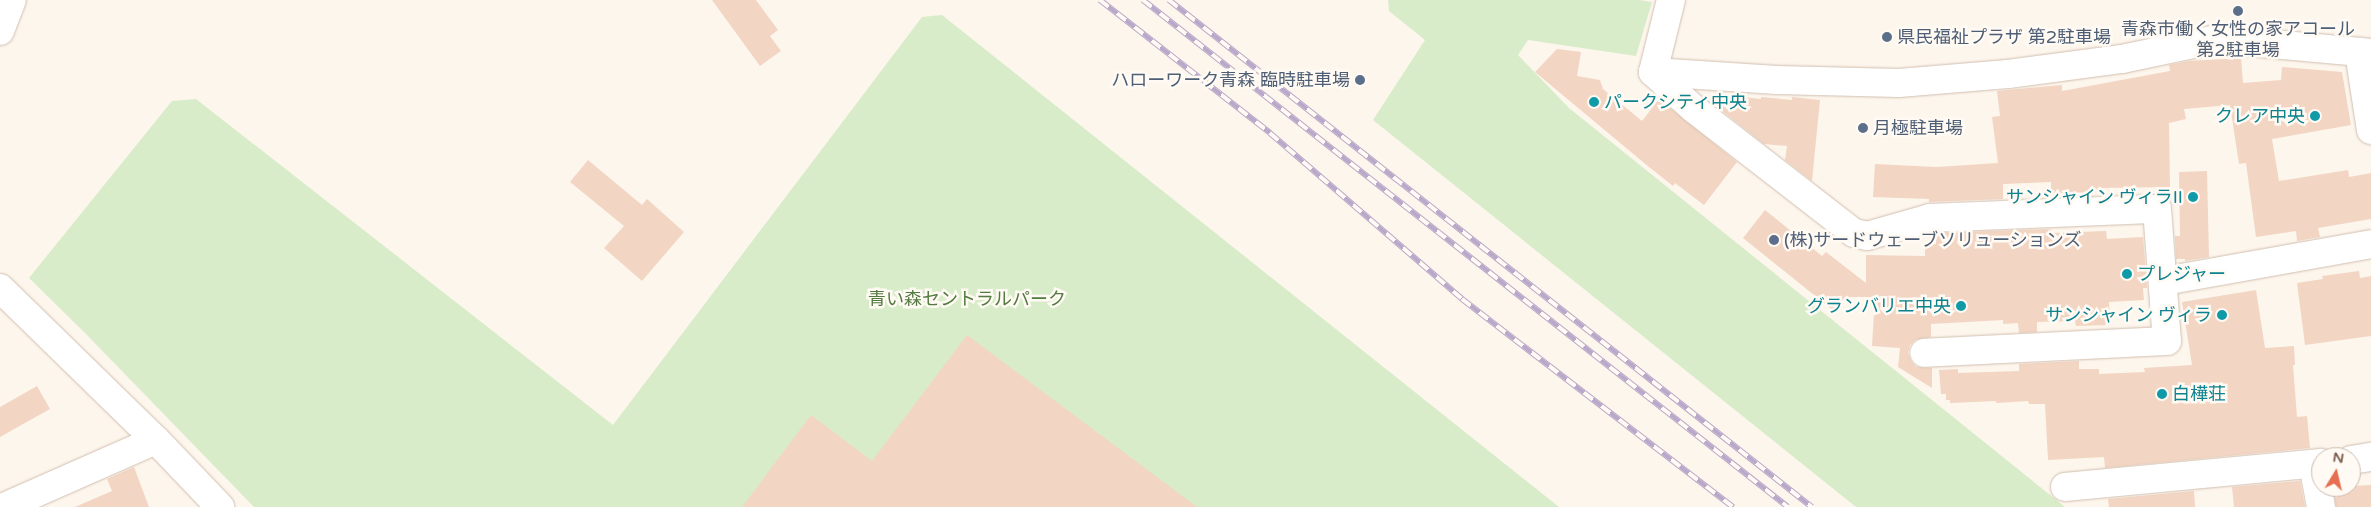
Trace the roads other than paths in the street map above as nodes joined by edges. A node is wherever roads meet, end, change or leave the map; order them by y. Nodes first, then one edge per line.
1 (12, 0) edge
2 (1671, 0) edge
3 (0, 31) edge
4 (2365, 52) edge
5 (1653, 72) junction
6 (2371, 130) edge
7 (2371, 244) edge
8 (2164, 281) junction
9 (0, 288) edge
10 (1924, 353) dead end
11 (156, 440) junction
12 (2311, 464) edge
13 (2065, 487) dead end
14 (4, 507) edge
15 (220, 507) edge

1 - 3 street
2 - 5 street
4 - 5 street
4 - 6 street
5 - 8 street
7 - 8 street
8 - 10 street
9 - 11 street
11 - 14 street
11 - 15 street
12 - 13 street

